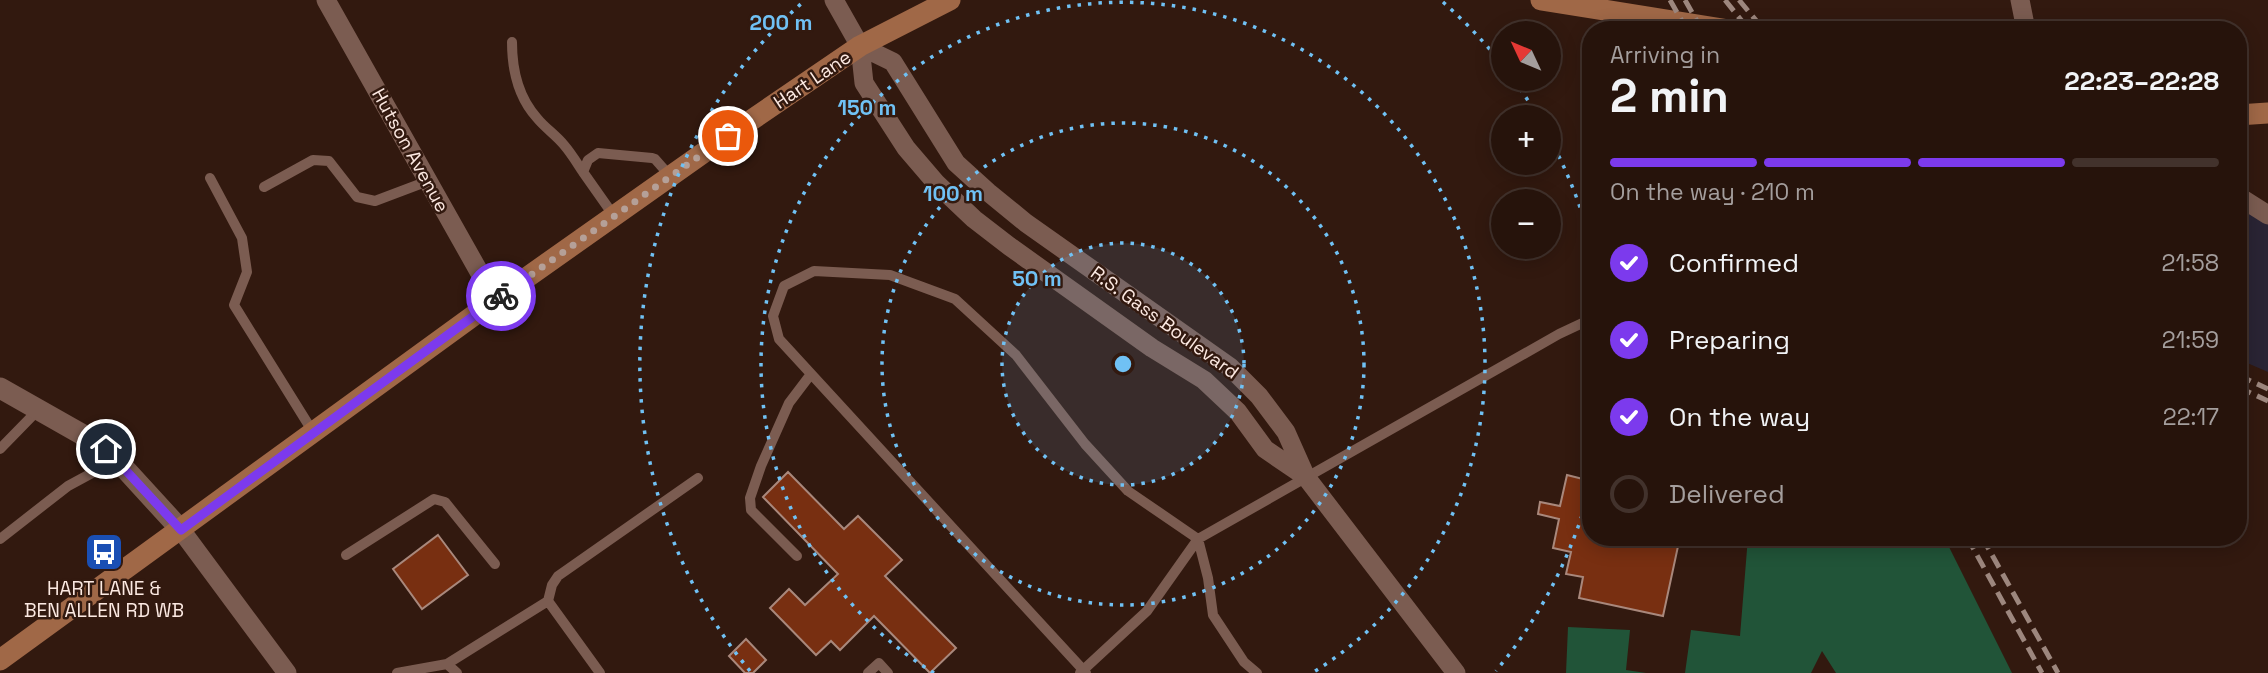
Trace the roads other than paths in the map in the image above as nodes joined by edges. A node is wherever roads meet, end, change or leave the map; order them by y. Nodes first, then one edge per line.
1 (326, 0) edge
2 (834, 0) edge
3 (950, 0) edge
4 (1541, 0) edge
5 (2020, 0) edge
6 (1672, 21) edge
7 (2024, 21) edge
8 (512, 42) dead end
9 (860, 46) junction
10 (2268, 113) edge
11 (2247, 114) edge
12 (583, 172) junction
13 (670, 176) junction
14 (210, 178) dead end
15 (428, 181) junction
16 (264, 187) dead end
17 (2247, 202) edge
18 (2268, 215) edge
19 (614, 216) junction
20 (495, 300) junction
21 (1582, 323) edge
22 (811, 374) junction
23 (0, 388) edge
24 (38, 410) junction
25 (313, 433) junction
26 (0, 449) edge
27 (116, 460) junction
28 (1306, 477) junction
29 (698, 478) dead end
30 (181, 530) junction
31 (0, 539) edge
32 (1198, 539) junction
33 (346, 555) dead end
34 (797, 556) dead end
35 (495, 564) dead end
36 (548, 601) junction
37 (0, 660) edge
38 (447, 664) junction
39 (1083, 672) edge
40 (287, 673) edge
41 (397, 673) edge
42 (457, 673) edge
43 (600, 673) edge
44 (868, 673) edge
45 (888, 673) edge
46 (1257, 673) edge
47 (1456, 673) edge

1 - 15 street, Hutson Avenue
2 - 9 street
3 - 9 main road, Hart Lane
4 - 6 main road
5 - 7 street
8 - 12 lane
9 - 13 main road, Hart Lane
9 - 28 street, R.S. Gass Boulevard
9 - 28 street, R.S. Gass Boulevard
10 - 11 main road
12 - 13 lane
12 - 19 lane
13 - 19 main road, Hart Lane
14 - 25 lane
15 - 16 lane
15 - 20 street, Hutson Avenue
17 - 18 street
19 - 20 main road, Hart Lane
20 - 25 main road, Hart Lane
21 - 28 lane
22 - 32 lane
22 - 34 lane
22 - 39 lane
23 - 24 street
24 - 26 lane
24 - 27 street
25 - 30 main road, Hart Lane
27 - 30 street
27 - 31 lane
28 - 32 lane
28 - 47 street, R.S. Gass Boulevard
29 - 36 lane
30 - 37 main road, Hart Lane
30 - 40 street
32 - 39 lane
32 - 46 lane
33 - 35 lane
36 - 38 lane
36 - 43 lane
38 - 41 lane
38 - 42 lane
44 - 45 lane

